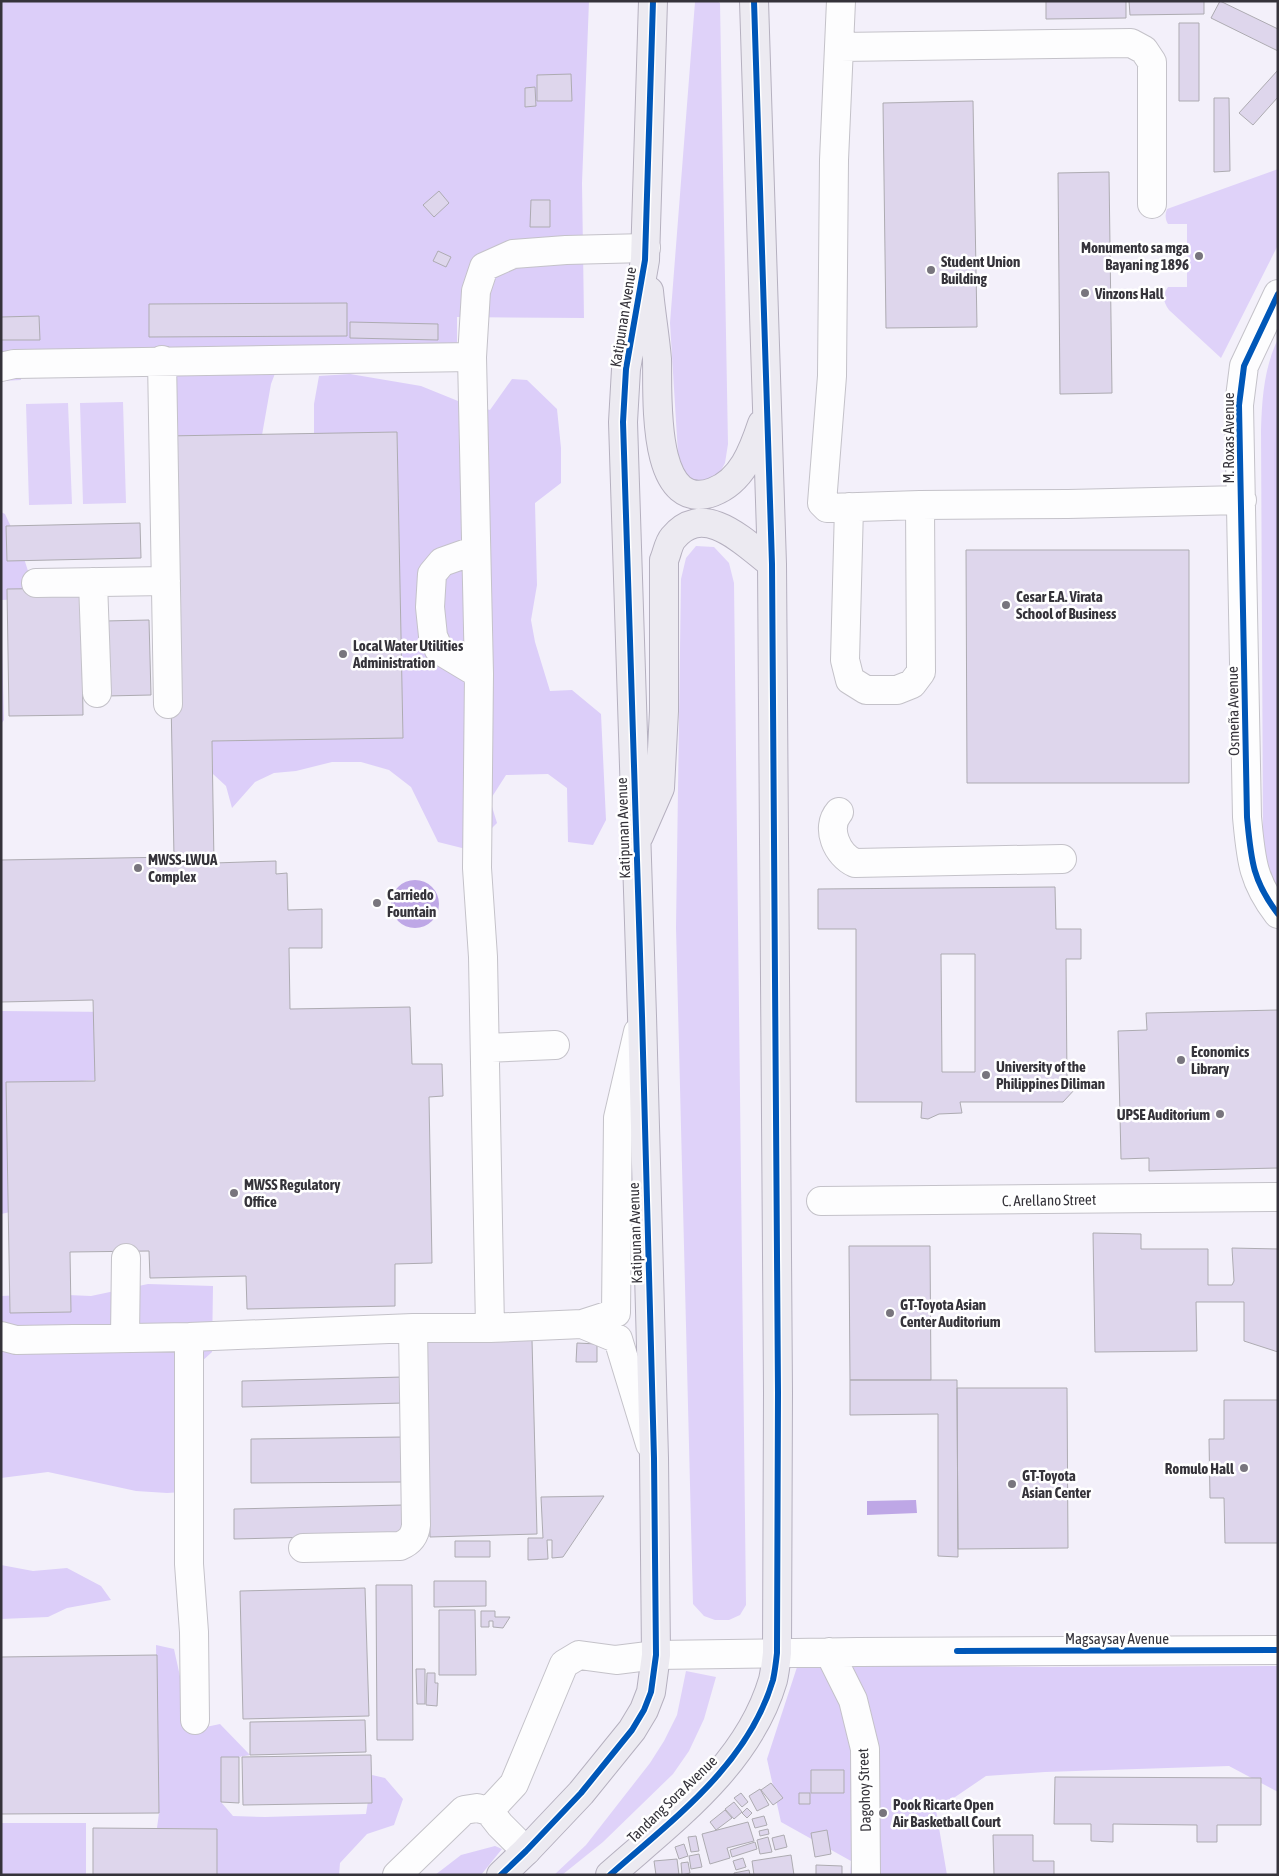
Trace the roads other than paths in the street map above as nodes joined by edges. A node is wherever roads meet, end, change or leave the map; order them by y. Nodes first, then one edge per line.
1 (653, 1) edge
2 (754, 1) edge
3 (841, 1) edge
4 (840, 47) junction
5 (1152, 204) dead end
6 (646, 254) junction
7 (1278, 294) edge
8 (472, 357) junction
9 (162, 360) junction
10 (1, 367) edge
11 (766, 412) junction
12 (1242, 500) junction
13 (920, 505) junction
14 (849, 507) junction
15 (476, 550) junction
16 (772, 564) junction
17 (166, 581) junction
18 (94, 582) junction
19 (36, 583) dead end
20 (479, 674) junction
21 (97, 693) dead end
22 (168, 704) dead end
23 (839, 812) dead end
24 (636, 842) junction
25 (1062, 859) dead end
26 (1278, 914) edge
27 (642, 1016) junction
28 (555, 1045) dead end
29 (486, 1048) junction
30 (1278, 1197) edge
31 (821, 1201) dead end
32 (126, 1258) dead end
33 (582, 1324) junction
34 (413, 1328) junction
35 (490, 1328) junction
36 (1, 1336) edge
37 (189, 1337) junction
38 (125, 1338) junction
39 (654, 1458) junction
40 (303, 1548) dead end
41 (1278, 1650) edge
42 (829, 1652) junction
43 (776, 1653) junction
44 (656, 1656) junction
45 (195, 1720) dead end
46 (489, 1811) junction
47 (526, 1851) junction
48 (397, 1875) edge
49 (501, 1875) edge
50 (610, 1875) edge
51 (866, 1875) edge

1 - 6 main road, Katipunan Avenue
2 - 11 main road
3 - 4 street
4 - 5 street
4 - 14 street
6 - 8 street
6 - 11 main road
6 - 24 main road, Katipunan Avenue
7 - 12 street, M. Roxas Avenue
8 - 9 street
8 - 15 street
9 - 10 street
9 - 17 street
11 - 16 main road
12 - 13 street
12 - 26 street, Osmeña Avenue
13 - 14 street
13 - 14 street
15 - 20 street
15 - 20 street
16 - 24 main road
16 - 43 main road
17 - 18 street
17 - 22 street
18 - 19 street
18 - 21 street
20 - 29 street
23 - 25 street
24 - 27 main road, Katipunan Avenue
27 - 33 street
27 - 39 main road, Katipunan Avenue
28 - 29 street
29 - 35 street
30 - 31 street, C. Arellano Street
32 - 38 street
33 - 35 street
33 - 39 street
34 - 35 street
34 - 37 street
34 - 40 street
36 - 38 street
37 - 38 street
37 - 45 street
39 - 44 main road, Katipunan Avenue
41 - 42 street, Magsaysay Avenue
42 - 43 street, Magsaysay Avenue
42 - 51 street, Dagohoy Street
43 - 44 street, Magsaysay Avenue
43 - 50 main road, Tandang Sora Avenue
44 - 46 street, Magsaysay Avenue
44 - 47 main road
46 - 47 street
46 - 48 street
47 - 49 main road

